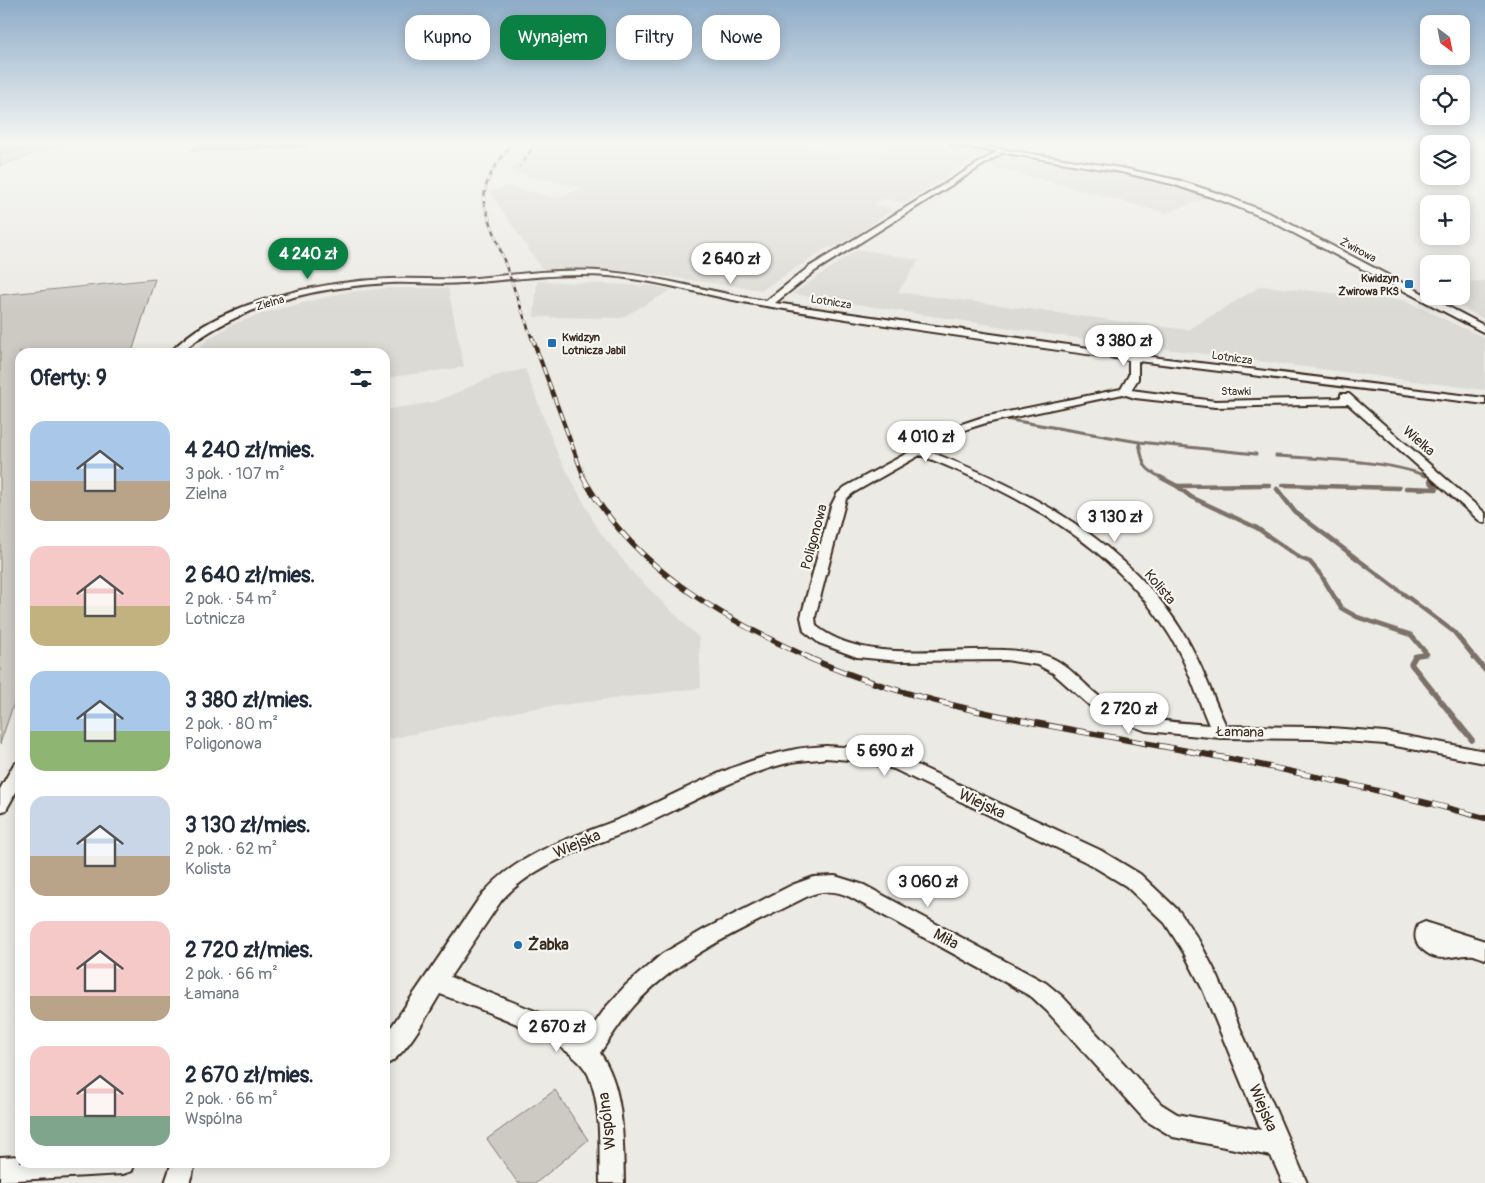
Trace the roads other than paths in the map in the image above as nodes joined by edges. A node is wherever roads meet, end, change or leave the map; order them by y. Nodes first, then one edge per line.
1 (924, 199) edge
2 (1226, 199) edge
3 (466, 280) joint
4 (768, 304) junction
5 (1485, 330) edge
6 (181, 348) edge
7 (1133, 356) junction
8 (1338, 383) junction
9 (1124, 391) junction
10 (1350, 401) junction
11 (1485, 401) edge
12 (919, 451) junction
13 (1485, 519) edge
14 (809, 628) joint
15 (1221, 732) junction
16 (1485, 757) edge
17 (15, 779) edge
18 (0, 805) edge
19 (434, 981) junction
20 (390, 1047) edge
21 (587, 1053) junction
22 (1278, 1145) junction
23 (31, 1168) edge
24 (182, 1168) edge
25 (0, 1170) edge
26 (177, 1183) edge
27 (612, 1183) edge
28 (1295, 1183) edge

1 - 4 street, Lotnicza
2 - 5 street, Żwirowa
3 - 4 street, Lotnicza
3 - 6 street, Zielna
4 - 7 street, Lotnicza
7 - 8 street, Lotnicza
7 - 9 street
8 - 10 street, Wielka
8 - 11 street, Lotnicza
9 - 10 street, Stawki
9 - 12 street, Poligonowa
10 - 13 street, Wielka
12 - 14 street, Poligonowa
12 - 15 street, Kolista
14 - 15 street, Łamana
15 - 16 street, Łamana
17 - 18 street
19 - 20 street, Wiejska
19 - 21 street, Wspólna
19 - 22 street, Wiejska
21 - 22 street, Miła
21 - 27 street, Wspólna
22 - 28 street, Wiejska
23 - 25 street
24 - 26 street

